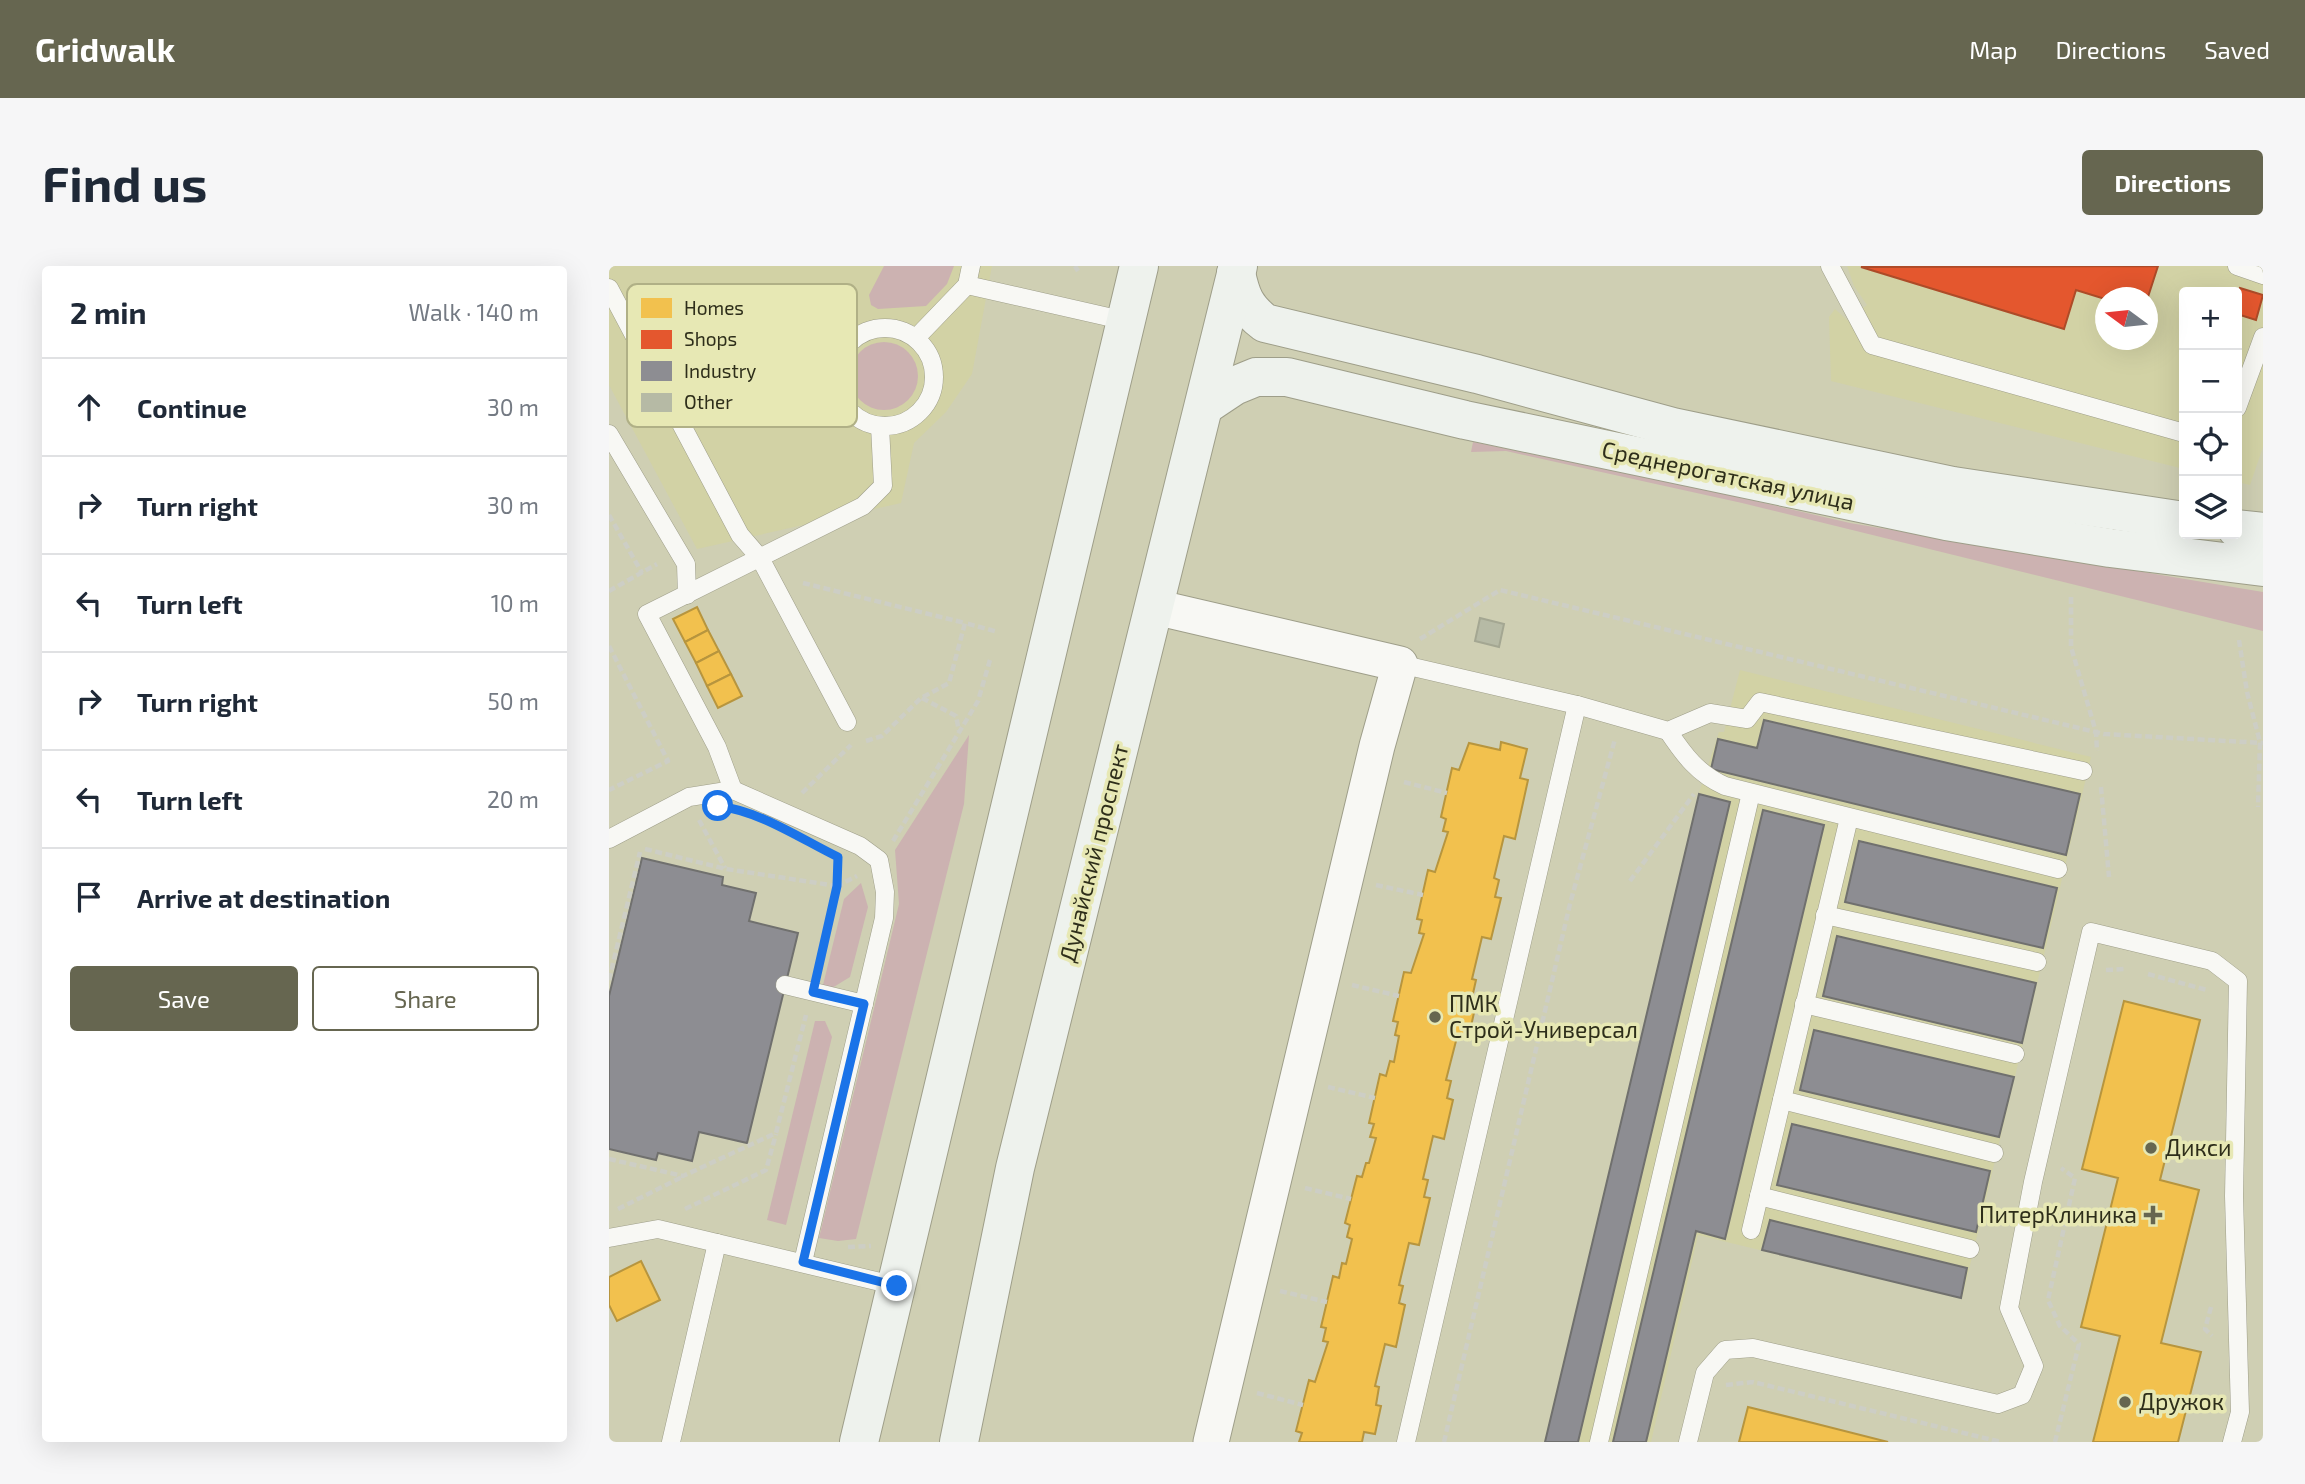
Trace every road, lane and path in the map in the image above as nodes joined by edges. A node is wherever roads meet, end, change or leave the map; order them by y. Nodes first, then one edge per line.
1 (971, 266) edge
2 (1139, 266) edge
3 (1830, 266) edge
4 (2237, 266) edge
5 (1237, 269) edge
6 (2263, 275) edge
7 (967, 285) junction
8 (609, 288) edge
9 (1126, 321) junction
10 (627, 322) edge
11 (857, 336) edge
12 (2263, 337) edge
13 (916, 338) junction
14 (2242, 394) edge
15 (1204, 406) junction
16 (857, 417) edge
17 (880, 426) junction
18 (683, 427) edge
19 (2179, 432) edge
20 (609, 434) edge
21 (609, 515) edge
22 (2179, 520) edge
23 (2242, 529) edge
24 (2263, 532) edge
25 (760, 558) junction
26 (2263, 568) edge
27 (642, 573) dead end
28 (770, 576) junction
29 (687, 595) junction
30 (2071, 597) dead end
31 (1155, 607) junction
32 (965, 623) junction
33 (998, 632) dead end
34 (2239, 640) dead end
35 (609, 646) edge
36 (1408, 653) junction
37 (990, 660) dead end
38 (921, 698) junction
39 (1577, 705) junction
40 (1621, 718) junction
41 (847, 722) dead end
42 (960, 731) junction
43 (1668, 731) junction
44 (2096, 732) junction
45 (2262, 743) edge
46 (2098, 757) dead end
47 (2083, 771) dead end
48 (1706, 778) junction
49 (1403, 782) dead end
50 (2100, 783) dead end
51 (609, 790) edge
52 (733, 790) junction
53 (1447, 793) dead end
54 (1751, 793) junction
55 (2257, 807) dead end
56 (783, 812) junction
57 (1849, 818) junction
58 (609, 839) edge
59 (633, 846) dead end
60 (641, 848) junction
61 (838, 857) dead end
62 (879, 860) junction
63 (2058, 869) dead end
64 (2109, 877) dead end
65 (1630, 881) dead end
66 (1375, 885) dead end
67 (837, 886) junction
68 (1423, 895) dead end
69 (1825, 915) junction
70 (2037, 962) dead end
71 (2103, 970) dead end
72 (609, 980) edge
73 (785, 985) dead end
74 (1351, 985) dead end
75 (2210, 990) dead end
76 (813, 992) junction
77 (1399, 996) dead end
78 (864, 1004) junction
79 (1804, 1004) junction
80 (2015, 1054) dead end
81 (1328, 1087) dead end
82 (1375, 1098) dead end
83 (1782, 1100) junction
84 (776, 1133) junction
85 (1994, 1153) dead end
86 (609, 1159) edge
87 (2058, 1165) dead end
88 (683, 1176) junction
89 (1304, 1188) dead end
90 (1759, 1196) junction
91 (1351, 1199) dead end
92 (609, 1214) edge
93 (1751, 1230) dead end
94 (637, 1231) junction
95 (609, 1238) edge
96 (717, 1243) junction
97 (1970, 1249) dead end
98 (803, 1262) junction
99 (897, 1286) junction
100 (1280, 1291) dead end
101 (2214, 1294) dead end
102 (1327, 1301) dead end
103 (2214, 1338) dead end
104 (1257, 1393) dead end
105 (1719, 1395) dead end
106 (1303, 1405) dead end
107 (671, 1442) edge
108 (859, 1442) edge
109 (959, 1442) edge
110 (1211, 1442) edge
111 (1406, 1442) edge
112 (1444, 1442) edge
113 (1599, 1442) edge
114 (1688, 1442) edge
115 (2001, 1442) edge
116 (2055, 1442) edge
117 (2232, 1442) edge

1 - 7 lane
2 - 9 main road
3 - 19 lane
4 - 6 lane
5 - 15 main road, Дунайский проспект
5 - 22 main road, Среднерогатская улица
7 - 9 lane
7 - 13 lane
8 - 10 lane
9 - 99 main road
11 - 13 lane
12 - 14 lane
13 - 17 lane
15 - 26 main road, Среднерогатская улица
15 - 31 main road, Дунайский проспект
16 - 17 lane
17 - 25 lane
18 - 25 lane
20 - 29 lane
21 - 27 path
23 - 24 main road
25 - 28 lane
25 - 29 lane
28 - 32 path
28 - 41 lane
29 - 52 lane
30 - 44 path
31 - 36 street
31 - 109 main road, Дунайский проспект
32 - 33 path
32 - 38 path
34 - 45 path
35 - 51 path
36 - 39 lane
36 - 44 path
36 - 110 street
37 - 42 path
38 - 42 path
38 - 56 path
39 - 40 lane
39 - 111 lane
40 - 43 lane
40 - 112 path
42 - 62 path
43 - 47 lane
43 - 48 lane
44 - 45 path
44 - 46 path
45 - 55 path
48 - 54 lane
48 - 65 path
49 - 53 path
50 - 64 path
52 - 56 lane
52 - 58 lane
54 - 57 lane
54 - 113 lane
56 - 62 lane
57 - 63 lane
57 - 69 lane
59 - 60 path
60 - 67 path
60 - 72 path
61 - 67 path
62 - 67 path
62 - 78 lane
66 - 68 path
67 - 76 path
69 - 70 lane
69 - 79 lane
71 - 75 path
73 - 76 lane
74 - 77 path
76 - 78 lane
76 - 84 path
78 - 98 lane
79 - 80 lane
79 - 83 lane
81 - 82 path
83 - 85 lane
83 - 90 lane
84 - 88 path
84 - 94 path
86 - 88 path
87 - 116 path
88 - 92 path
89 - 91 path
90 - 93 lane
90 - 97 lane
94 - 95 lane
94 - 96 lane
96 - 98 lane
96 - 107 lane
98 - 99 lane
99 - 108 main road
100 - 102 path
101 - 103 path
104 - 106 path
105 - 115 path
114 - 117 lane

